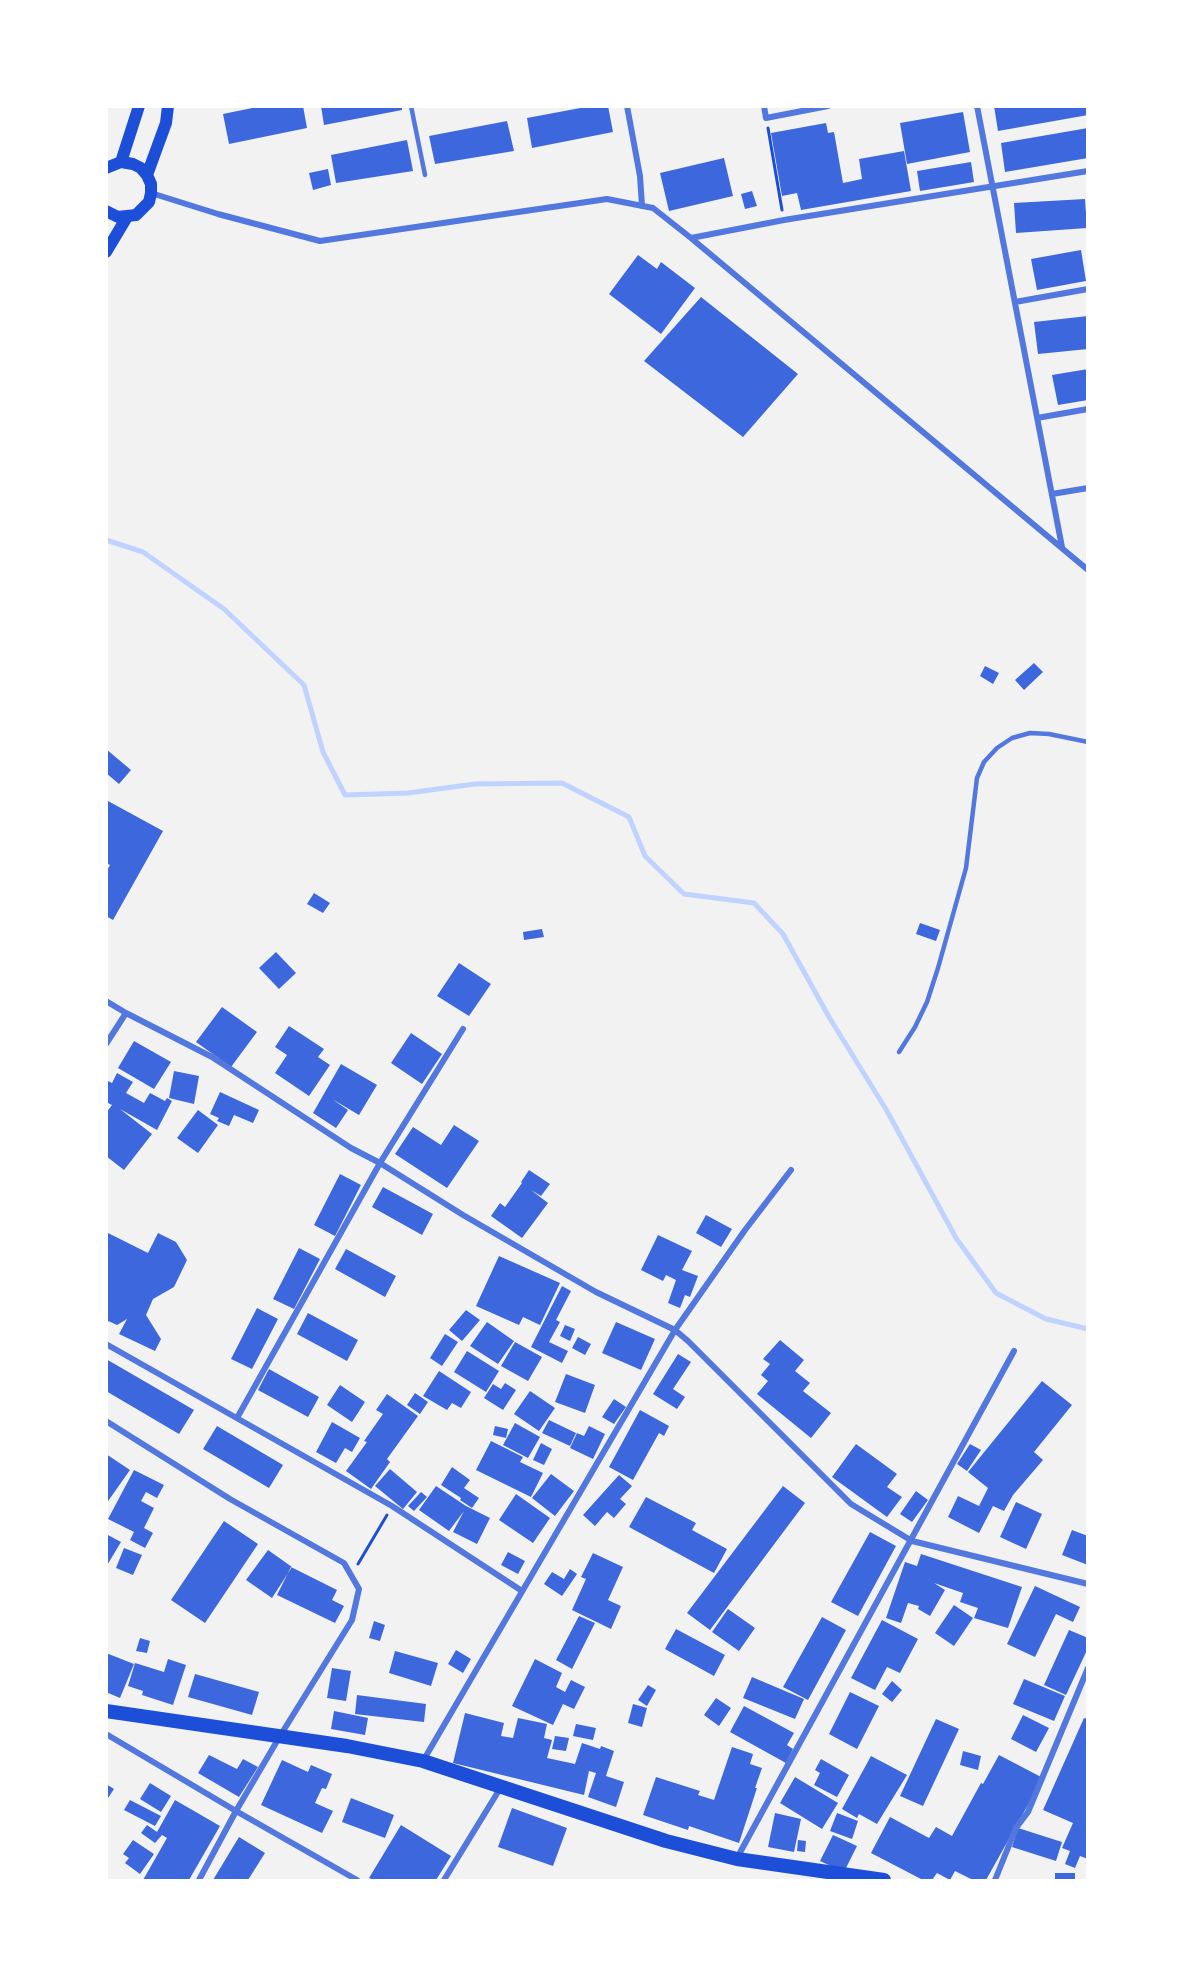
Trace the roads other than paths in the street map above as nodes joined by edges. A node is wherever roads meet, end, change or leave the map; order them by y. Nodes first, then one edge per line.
1 (168, 106) edge
2 (411, 106) edge
3 (627, 106) edge
4 (764, 106) edge
5 (828, 106) edge
6 (977, 106) edge
7 (137, 108) edge
8 (121, 162) junction
9 (106, 168) edge
10 (1088, 171) edge
11 (147, 175) junction
12 (425, 175) dead end
13 (993, 186) junction
14 (151, 193) junction
15 (642, 206) junction
16 (106, 211) edge
17 (127, 217) junction
18 (691, 238) junction
19 (106, 252) edge
20 (1088, 289) edge
21 (1015, 302) junction
22 (1088, 409) edge
23 (1037, 418) junction
24 (1088, 488) edge
25 (1052, 494) junction
26 (1062, 547) junction
27 (1088, 570) edge
28 (1088, 742) edge
29 (106, 1001) edge
30 (126, 1013) junction
31 (463, 1029) dead end
32 (106, 1044) edge
33 (899, 1052) dead end
34 (380, 1163) junction
35 (791, 1170) dead end
36 (675, 1330) junction
37 (106, 1344) edge
38 (1014, 1351) dead end
39 (237, 1418) junction
40 (106, 1421) edge
41 (912, 1541) junction
42 (1088, 1584) edge
43 (1088, 1668) edge
44 (106, 1711) edge
45 (106, 1734) edge
46 (280, 1736) junction
47 (423, 1761) junction
48 (501, 1787) junction
49 (236, 1811) junction
50 (737, 1859) junction
51 (199, 1881) edge
52 (357, 1881) edge
53 (444, 1881) edge
54 (884, 1881) edge
55 (995, 1881) edge

1 - 11 main road
2 - 12 lane
3 - 15 street
4 - 5 street
6 - 13 street
7 - 8 main road
8 - 9 main road
8 - 11 main road
10 - 13 street
11 - 14 main road
13 - 18 street
13 - 21 street
14 - 15 street
14 - 17 main road
15 - 18 street
16 - 17 main road
17 - 19 main road
18 - 26 street
20 - 21 street
21 - 23 street
22 - 23 street
23 - 25 street
24 - 25 street
25 - 26 street
26 - 27 street
28 - 33 lane
29 - 30 street
30 - 32 street
30 - 34 street
31 - 34 street
34 - 36 street
34 - 39 street
35 - 36 street
36 - 41 street
36 - 47 street
37 - 39 street
38 - 41 street
39 - 47 street
40 - 46 street
41 - 42 street
41 - 50 street
43 - 55 street
44 - 46 main road
45 - 49 street
46 - 47 main road
46 - 49 street
47 - 48 main road
48 - 50 main road
48 - 53 street
49 - 51 street
49 - 52 street
50 - 54 main road

